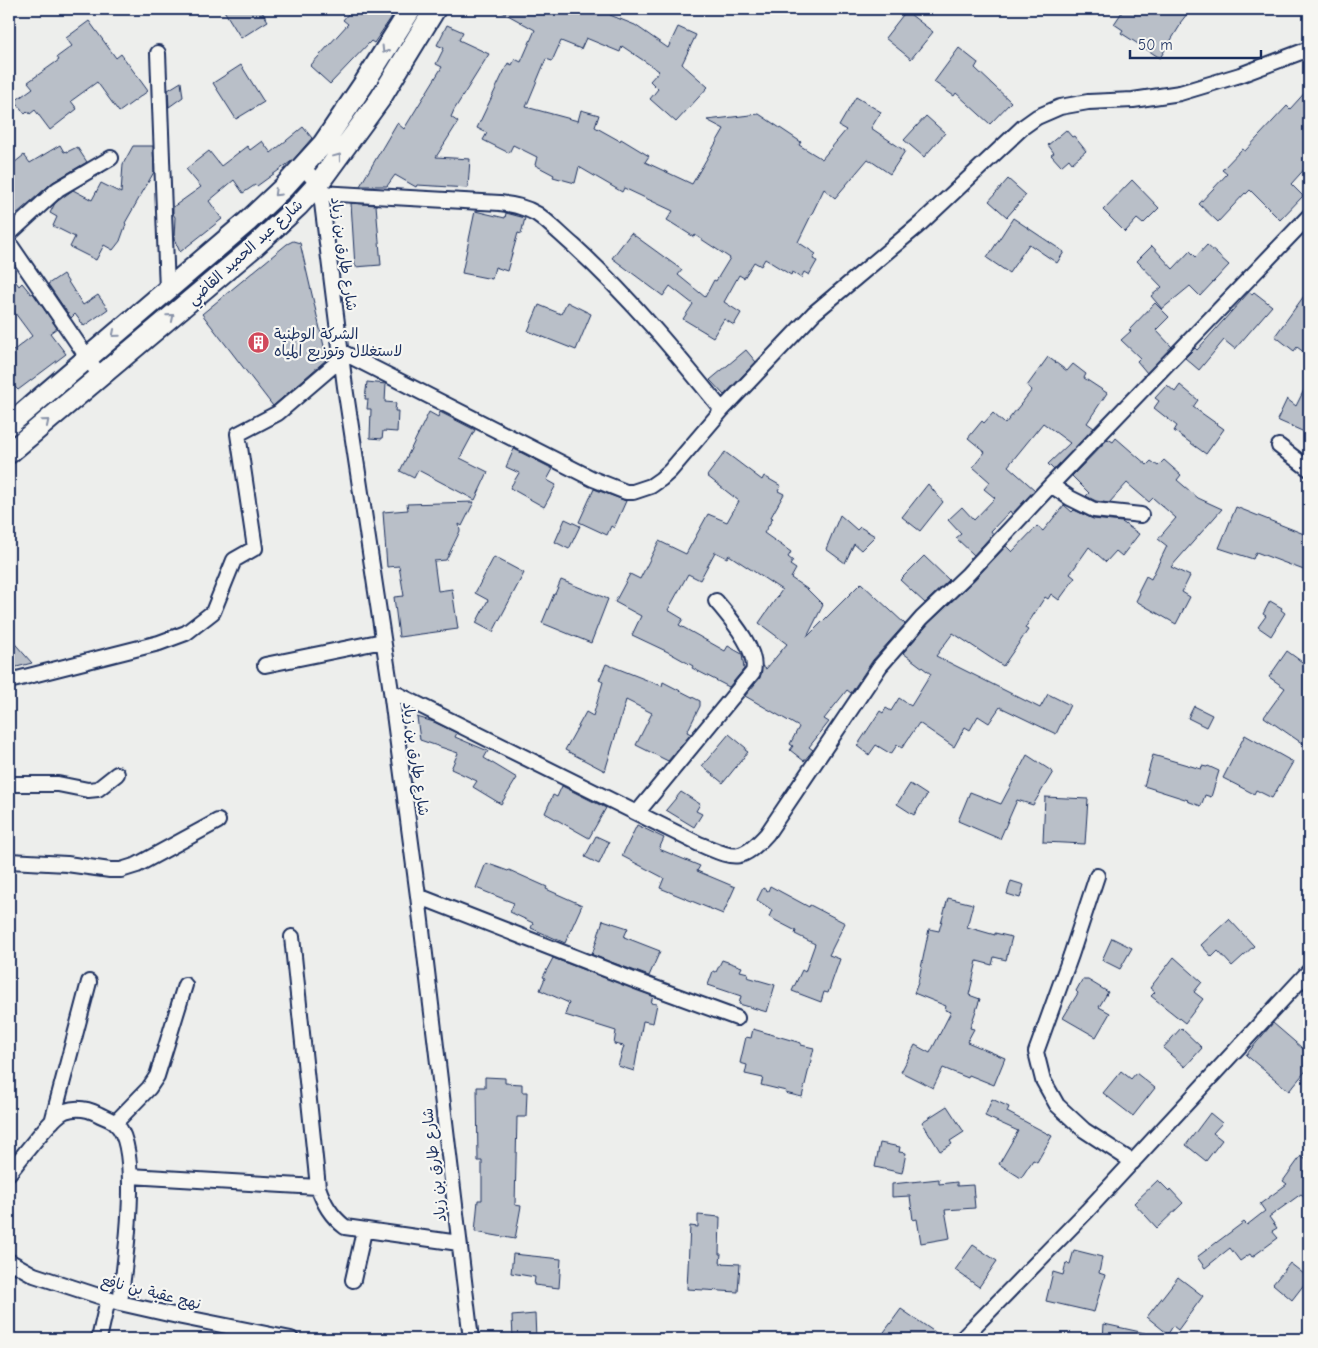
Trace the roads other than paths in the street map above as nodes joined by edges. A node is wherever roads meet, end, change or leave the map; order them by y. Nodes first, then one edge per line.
1 (411, 9) edge
2 (435, 9) edge
3 (1309, 49) edge
4 (158, 53) dead end
5 (111, 158) dead end
6 (302, 166) junction
7 (319, 188) junction
8 (1309, 216) edge
9 (9, 234) edge
10 (9, 243) edge
11 (14, 261) edge
12 (167, 290) junction
13 (341, 355) junction
14 (87, 358) junction
15 (100, 376) junction
16 (722, 410) junction
17 (9, 426) edge
18 (1278, 446) dead end
19 (9, 453) edge
20 (1309, 469) edge
21 (1050, 485) junction
22 (1141, 515) dead end
23 (716, 601) dead end
24 (383, 641) junction
25 (265, 665) dead end
26 (9, 681) edge
27 (391, 691) junction
28 (117, 774) dead end
29 (9, 784) edge
30 (637, 813) junction
31 (218, 821) dead end
32 (9, 861) edge
33 (1097, 876) dead end
34 (418, 896) junction
35 (292, 937) dead end
36 (1309, 971) edge
37 (88, 982) dead end
38 (185, 985) dead end
39 (737, 1018) dead end
40 (52, 1122) junction
41 (115, 1122) junction
42 (1133, 1162) junction
43 (9, 1173) edge
44 (130, 1176) junction
45 (318, 1187) junction
46 (364, 1231) junction
47 (459, 1242) junction
48 (9, 1260) edge
49 (353, 1280) dead end
50 (114, 1301) junction
51 (99, 1339) edge
52 (291, 1339) edge
53 (471, 1339) edge
54 (962, 1339) edge

1 -> 6 main road, شارع عبد الحميد القاضي
7 -> 2 main road, شارع عبد الحميد القاضي
3 - 16 street
4 - 12 street
5 - 9 street
6 - 7 street
6 -> 12 main road, شارع عبد الحميد القاضي
7 - 13 street, شارع طارق بن زياد
15 -> 7 main road, شارع عبد الحميد القاضي
7 - 16 street
8 - 21 street
10 - 11 street
11 - 14 street
12 -> 14 main road, شارع عبد الحميد القاضي
13 - 16 street
13 - 24 street, شارع طارق بن زياد
13 - 26 street
14 - 15 street
14 - 17 main road, شارع عبد الحميد القاضي
19 -> 15 main road, شارع عبد الحميد القاضي
18 - 20 street
21 - 22 street
21 - 30 street
23 - 30 street
24 - 25 street
24 - 27 street, شارع طارق بن زياد
27 - 30 street
27 - 34 street, شارع طارق بن زياد
28 - 29 street
31 - 32 street
33 - 42 street
34 - 39 street
34 - 47 street, شارع طارق بن زياد
35 - 45 street
36 - 42 street
37 - 40 street
38 - 41 street
40 - 41 street
40 - 43 street
41 - 44 street
42 - 54 street
44 - 45 street
44 - 50 street
45 - 46 street
46 - 47 street
46 - 49 street
47 - 53 street, شارع طارق بن زياد
48 - 50 street, نهج عقبة بن نافع
50 - 51 street
50 - 52 street, نهج عقبة بن نافع

